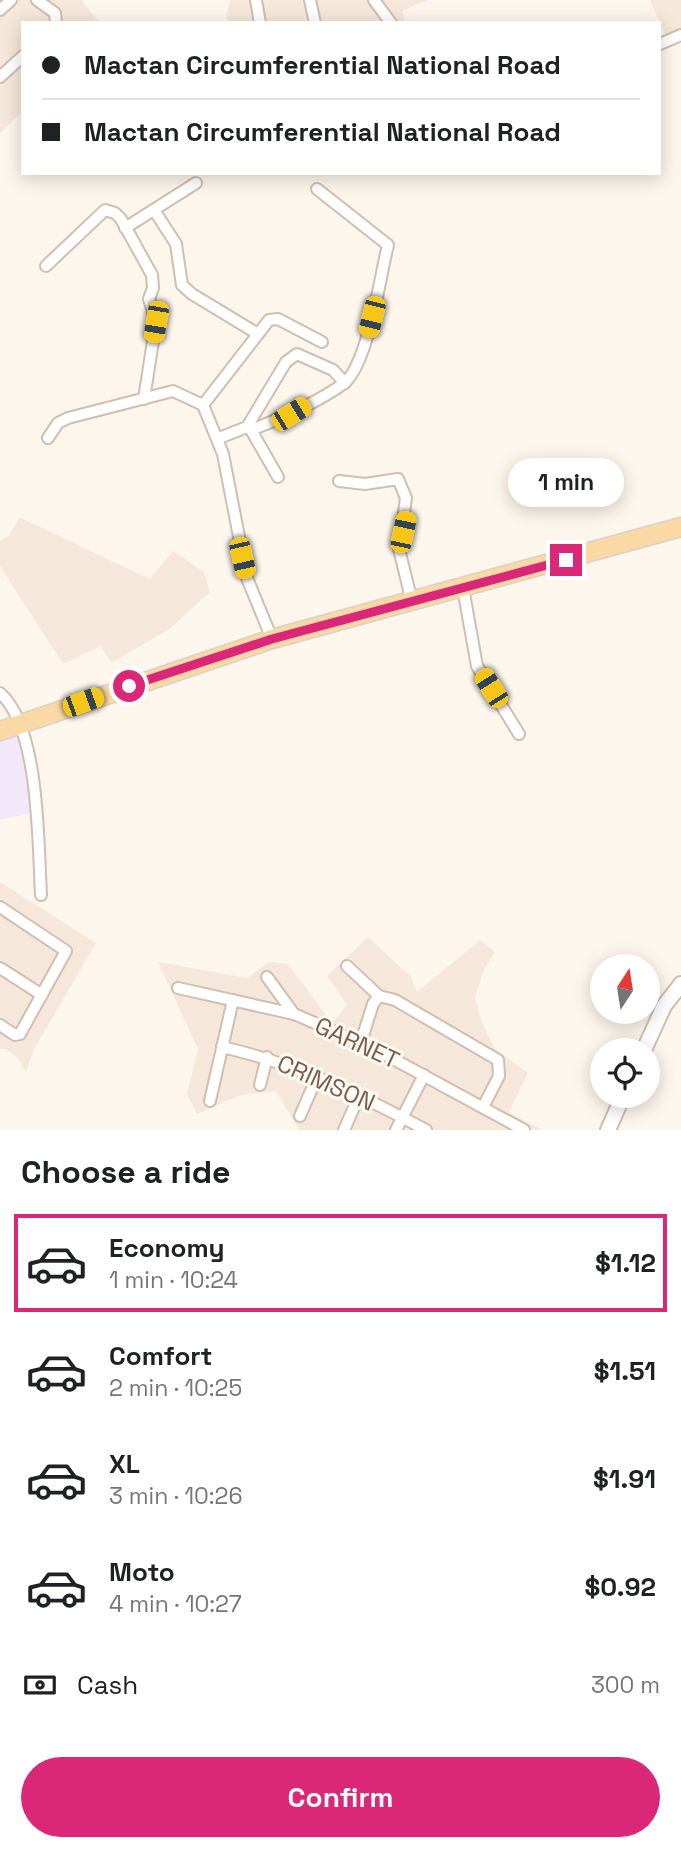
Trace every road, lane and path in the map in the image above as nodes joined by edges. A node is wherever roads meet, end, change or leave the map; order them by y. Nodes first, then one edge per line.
1 (11, 0) edge
2 (37, 0) edge
3 (256, 0) edge
4 (310, 0) edge
5 (374, 0) edge
6 (0, 10) edge
7 (56, 21) edge
8 (260, 21) edge
9 (315, 21) edge
10 (390, 21) edge
11 (681, 35) edge
12 (661, 44) edge
13 (21, 58) edge
14 (0, 77) edge
15 (196, 183) dead end
16 (317, 189) dead end
17 (154, 209) junction
18 (125, 228) junction
19 (46, 266) dead end
20 (258, 334) junction
21 (322, 342) dead end
22 (345, 383) junction
23 (144, 399) junction
24 (203, 405) junction
25 (249, 429) junction
26 (48, 438) dead end
27 (219, 438) junction
28 (278, 477) dead end
29 (339, 481) dead end
30 (681, 527) edge
31 (463, 588) junction
32 (412, 602) junction
33 (272, 639) junction
34 (0, 693) edge
35 (18, 724) junction
36 (0, 731) edge
37 (519, 734) dead end
38 (41, 895) dead end
39 (0, 907) edge
40 (347, 966) dead end
41 (0, 968) edge
42 (267, 977) dead end
43 (680, 988) edge
44 (178, 989) dead end
45 (42, 995) junction
46 (379, 996) junction
47 (233, 1000) junction
48 (294, 1014) junction
49 (0, 1026) edge
50 (649, 1038) edge
51 (361, 1042) junction
52 (222, 1047) junction
53 (267, 1057) junction
54 (424, 1075) junction
55 (317, 1077) junction
56 (260, 1085) dead end
57 (359, 1096) junction
58 (210, 1101) dead end
59 (484, 1107) junction
60 (618, 1108) edge
61 (300, 1116) dead end
62 (402, 1117) junction
63 (344, 1130) edge
64 (396, 1130) edge
65 (426, 1130) edge
66 (524, 1130) edge
67 (608, 1130) edge

1 - 6 street
2 - 7 street
3 - 8 street
4 - 9 street
5 - 10 street
11 - 12 street
13 - 14 street
15 - 17 street
16 - 22 street
17 - 18 street
17 - 20 street
18 - 19 street
18 - 23 street
20 - 21 street
20 - 24 street
22 - 25 street
22 - 25 street
23 - 24 street
23 - 26 street
24 - 27 street
25 - 27 street
25 - 28 street
27 - 33 street
29 - 32 street
30 - 31 main road
31 - 32 main road
31 - 37 street
32 - 33 main road
33 - 35 main road
34 - 35 street
35 - 36 main road
35 - 38 street
39 - 45 street
40 - 46 street
41 - 45 street
42 - 48 street
43 - 50 street
44 - 47 street, GARNET
45 - 49 street
46 - 51 street
46 - 59 street
47 - 48 street, GARNET
47 - 52 street
48 - 51 street, GARNET
51 - 54 street, GARNET
52 - 53 street, CRIMSON
52 - 58 street
53 - 55 street, CRIMSON
53 - 56 street
54 - 59 street, GARNET
54 - 62 street
55 - 57 street, CRIMSON
55 - 61 street
57 - 62 street, CRIMSON
57 - 63 street
59 - 66 street, GARNET
60 - 67 street
62 - 64 street
62 - 65 street, CRIMSON

